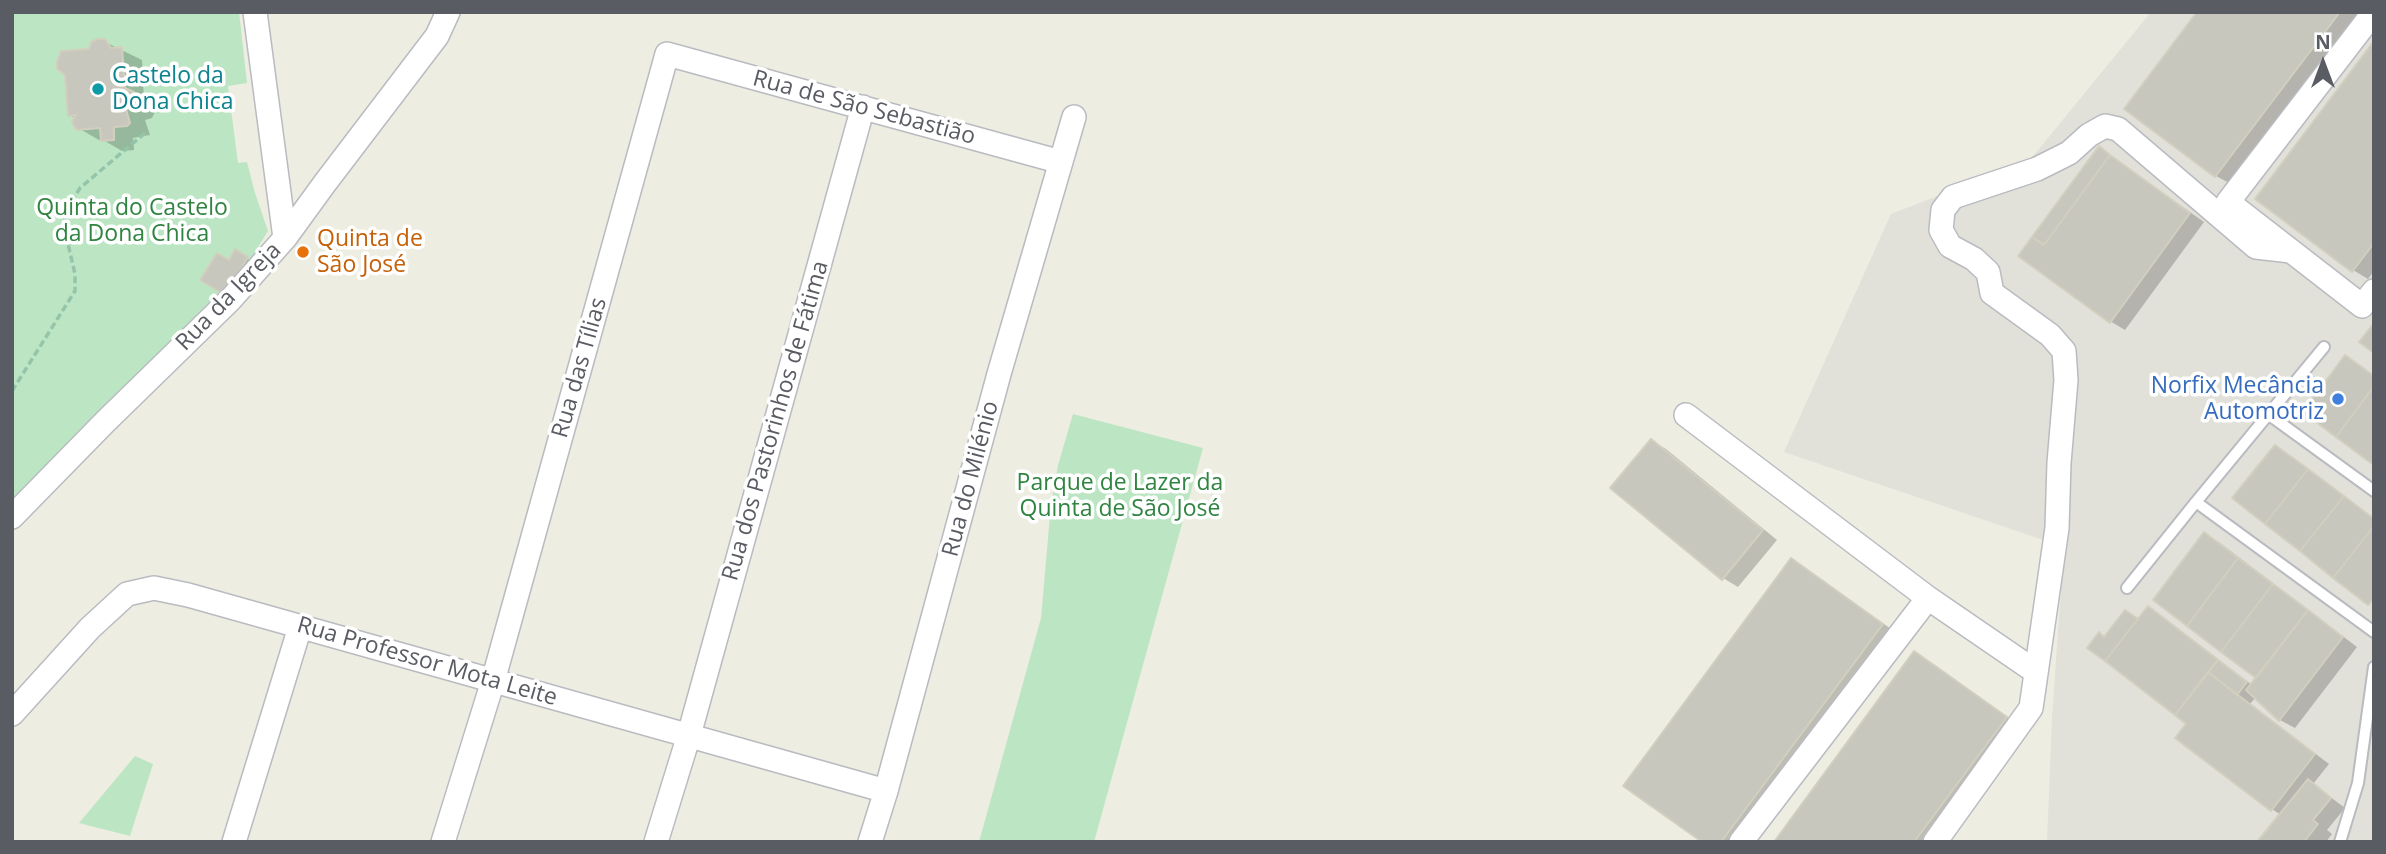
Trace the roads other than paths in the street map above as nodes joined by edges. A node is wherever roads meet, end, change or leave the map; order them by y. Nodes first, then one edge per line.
1 (255, 12) edge
2 (448, 12) edge
3 (2374, 12) edge
4 (667, 54) joint
5 (863, 107) junction
6 (1074, 117) dead end
7 (1061, 162) junction
8 (285, 238) junction
9 (2291, 251) junction
10 (2374, 291) edge
11 (2324, 347) dead end
12 (2268, 414) junction
13 (1686, 415) dead end
14 (2374, 491) edge
15 (2196, 502) junction
16 (12, 517) edge
17 (2127, 588) dead end
18 (1928, 598) junction
19 (300, 627) junction
20 (2374, 632) edge
21 (2374, 667) edge
22 (2036, 673) junction
23 (493, 681) junction
24 (12, 714) edge
25 (689, 735) junction
26 (886, 791) junction
27 (234, 842) edge
28 (443, 842) edge
29 (656, 842) edge
30 (870, 842) edge
31 (1741, 842) edge
32 (1935, 842) edge
33 (2340, 842) edge

1 - 8 street, Rua da Igreja
2 - 8 street
3 - 9 street
4 - 5 street, Rua de São Sebastião
4 - 23 street, Rua das Tílias
5 - 7 street, Rua de São Sebastião
5 - 25 street, Rua dos Pastorinhos de Fátima
6 - 7 street, Rua do Milénio
7 - 26 street, Rua do Milénio
8 - 16 street, Rua da Igreja
9 - 10 street
9 - 22 street
11 - 12 lane
12 - 14 lane
12 - 15 lane
13 - 18 street
15 - 17 lane
15 - 20 lane
18 - 22 street
18 - 31 street
19 - 23 street, Rua Professor Mota Leite
19 - 24 street, Rua Professor Mota Leite
19 - 27 street
21 - 33 lane
22 - 32 street
23 - 25 street, Rua Professor Mota Leite
23 - 28 street, Rua das Tílias
25 - 26 street, Rua Professor Mota Leite
25 - 29 street, Rua dos Pastorinhos de Fátima
26 - 30 street, Rua do Milénio

